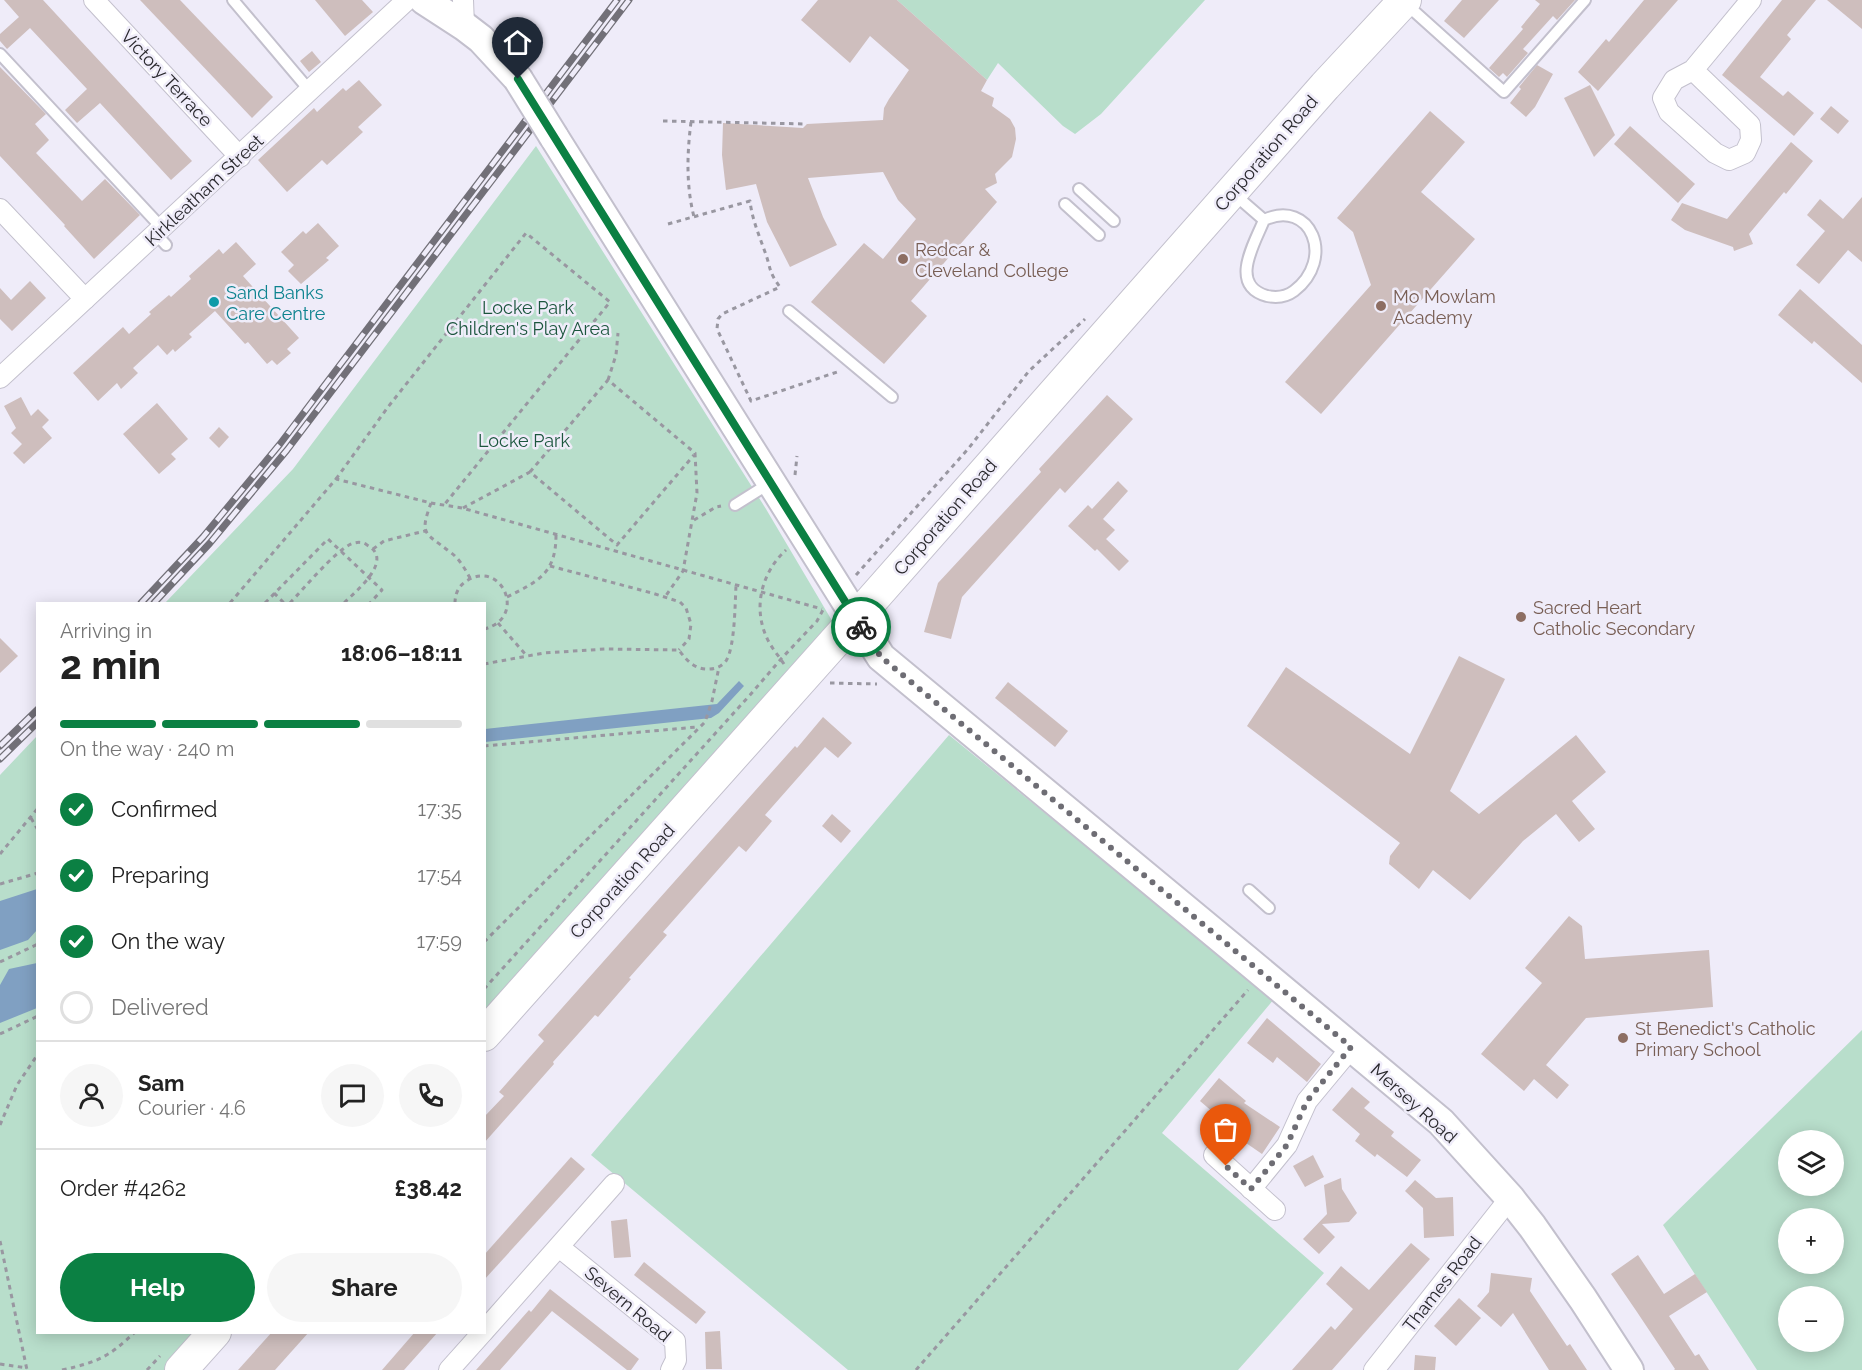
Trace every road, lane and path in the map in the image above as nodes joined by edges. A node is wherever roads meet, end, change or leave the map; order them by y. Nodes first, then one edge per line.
1 (94, 0) edge
2 (233, 0) edge
3 (407, 0) edge
4 (424, 0) edge
5 (1585, 0) edge
6 (1751, 0) edge
7 (1404, 1) edge
8 (464, 13) edge
9 (0, 54) edge
10 (1693, 70) junction
11 (310, 91) junction
12 (663, 121) dead end
13 (691, 122) junction
14 (807, 124) dead end
15 (240, 156) junction
16 (1078, 189) dead end
17 (1232, 192) junction
18 (1065, 204) dead end
19 (0, 209) edge
20 (694, 217) junction
21 (1113, 220) dead end
22 (1264, 220) junction
23 (668, 224) dead end
24 (1099, 235) dead end
25 (162, 236) junction
26 (85, 299) junction
27 (789, 311) dead end
28 (1088, 316) dead end
29 (618, 333) dead end
30 (855, 366) junction
31 (0, 378) edge
32 (608, 380) junction
33 (892, 396) dead end
34 (695, 453) junction
35 (530, 472) junction
36 (336, 479) junction
37 (771, 483) junction
38 (431, 502) junction
39 (444, 505) junction
40 (735, 505) joint
41 (462, 508) junction
42 (694, 520) junction
43 (425, 531) junction
44 (556, 535) junction
45 (805, 537) junction
46 (617, 545) junction
47 (373, 549) junction
48 (612, 550) junction
49 (341, 551) junction
50 (550, 566) junction
51 (684, 571) junction
52 (369, 578) junction
53 (470, 578) junction
54 (736, 586) junction
55 (760, 592) junction
56 (274, 593) junction
57 (507, 597) junction
58 (665, 597) junction
59 (231, 602) edge
60 (266, 602) edge
61 (283, 602) edge
62 (291, 602) edge
63 (345, 602) edge
64 (371, 602) edge
65 (455, 602) edge
66 (839, 607) junction
67 (498, 623) junction
68 (486, 628) edge
69 (679, 650) junction
70 (525, 655) junction
71 (486, 664) edge
72 (719, 667) junction
73 (790, 670) junction
74 (914, 684) junction
75 (699, 727) junction
76 (486, 746) edge
77 (36, 811) edge
78 (31, 817) junction
79 (36, 826) edge
80 (0, 854) edge
81 (36, 874) edge
82 (0, 884) edge
83 (1249, 890) dead end
84 (1269, 908) dead end
85 (486, 940) edge
86 (36, 946) edge
87 (0, 962) edge
88 (1263, 973) junction
89 (486, 987) edge
90 (36, 1017) edge
91 (486, 1033) edge
92 (0, 1034) edge
93 (1351, 1047) junction
94 (36, 1057) edge
95 (0, 1125) edge
96 (1214, 1155) dead end
97 (614, 1184) dead end
98 (1251, 1189) junction
99 (1510, 1198) junction
100 (1275, 1210) dead end
101 (0, 1241) edge
102 (559, 1247) junction
103 (486, 1329) edge
104 (132, 1334) edge
105 (212, 1334) edge
106 (481, 1334) edge
107 (0, 1364) edge
108 (27, 1369) edge
109 (62, 1370) edge
110 (181, 1370) edge
111 (449, 1370) edge
112 (671, 1370) edge
113 (916, 1370) edge
114 (1374, 1370) edge
115 (1629, 1370) edge

1 - 15 street, Victory Terrace
2 - 11 lane
3 - 11 street, Kirkleatham Street
4 - 8 street, Mersey Road
5 - 7 lane
6 - 10 street
7 - 17 main road, Corporation Road
8 - 37 street, Mersey Road, bridge
9 - 25 lane
10 - 10 street
11 - 15 street, Kirkleatham Street
12 - 13 path
13 - 14 path
13 - 20 path
15 - 25 street, Kirkleatham Street
16 - 21 lane
17 - 22 lane
17 - 66 main road, Corporation Road
18 - 24 lane
19 - 26 street
20 - 23 path
20 - 30 path
22 - 22 lane
25 - 26 street, Kirkleatham Street
26 - 31 street, Kirkleatham Street
27 - 30 lane
28 - 66 path
29 - 32 path
30 - 33 lane
32 - 34 path
32 - 35 path
34 - 42 path
34 - 46 path
35 - 41 path
35 - 46 path
36 - 38 path
36 - 39 path
36 - 59 path
37 - 40 lane
37 - 45 street, Mersey Road
38 - 39 path
38 - 43 path
39 - 41 path
40 - 42 path
41 - 44 path
42 - 51 path
43 - 47 path
43 - 53 path
44 - 48 path
44 - 50 path
45 - 55 path
45 - 66 street, Mersey Road
46 - 48 path
47 - 49 path
47 - 52 path
48 - 51 path
49 - 52 path
49 - 56 path
49 - 62 path
50 - 57 path
50 - 58 path
51 - 54 path
51 - 58 path
52 - 63 path
52 - 64 path
53 - 57 path
53 - 65 path
54 - 55 path
54 - 72 path
55 - 66 path
55 - 73 path
56 - 60 path
56 - 61 path
57 - 67 path
58 - 69 path
66 - 73 main road, Corporation Road
66 - 73 path
66 - 74 street, Mersey Road
67 - 68 path
67 - 70 path
69 - 70 path
69 - 72 path
70 - 71 path
72 - 75 path
73 - 74 path
73 - 89 path
73 - 91 main road, Corporation Road
74 - 88 street, Mersey Road
75 - 76 path
75 - 85 path
77 - 78 path
78 - 79 path
78 - 80 path
81 - 82 path
83 - 84 lane
86 - 87 path
88 - 93 street, Mersey Road
88 - 113 path
90 - 92 path
93 - 98 street
93 - 99 street, Mersey Road
94 - 95 path
96 - 98 street
97 - 102 street
98 - 100 street
99 - 114 street, Thames Road
99 - 115 street, Mersey Road
101 - 108 path
102 - 103 street
102 - 112 street, Severn Road
104 - 109 path
105 - 110 main road
106 - 111 street
107 - 108 path

